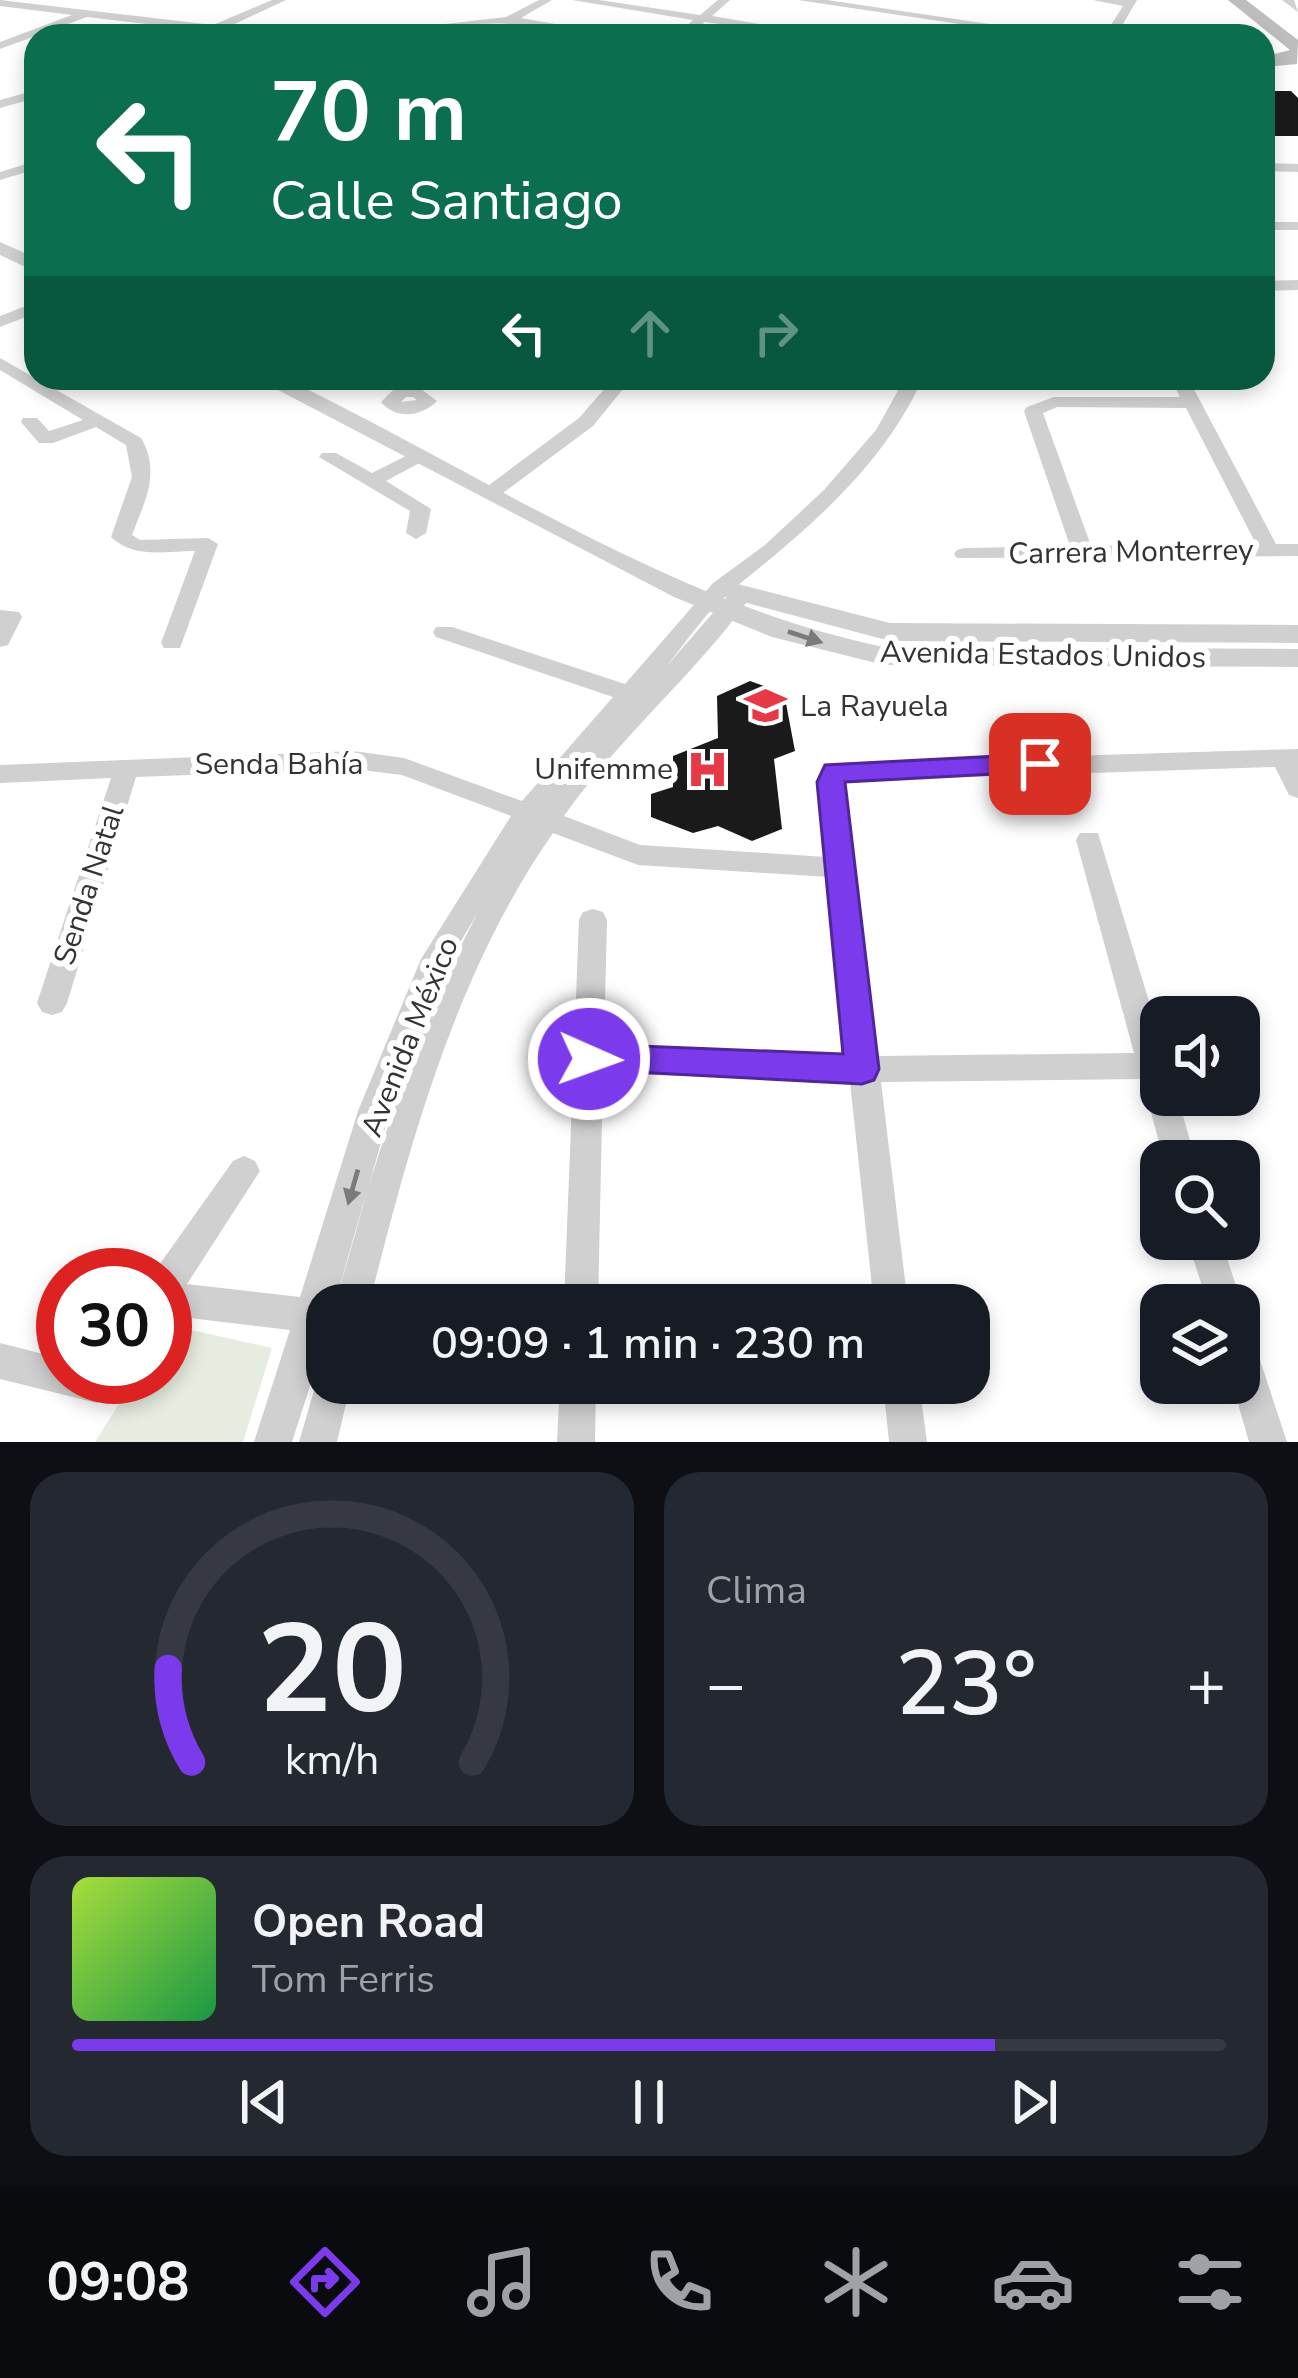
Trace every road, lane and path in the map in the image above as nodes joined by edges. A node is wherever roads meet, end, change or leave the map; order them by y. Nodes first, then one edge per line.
1 (107, 0) edge
2 (281, 0) edge
3 (547, 0) edge
4 (577, 0) edge
5 (725, 0) edge
6 (802, 0) edge
7 (914, 0) edge
8 (1098, 0) edge
9 (1236, 0) edge
10 (1268, 0) edge
11 (1287, 0) edge
12 (1132, 2) edge
13 (0, 4) edge
14 (1298, 9) edge
15 (195, 11) dead end
16 (86, 13) junction
17 (901, 14) junction
18 (246, 16) junction
19 (704, 18) junction
20 (509, 20) junction
21 (64, 24) edge
22 (181, 24) edge
23 (226, 24) edge
24 (470, 24) edge
25 (536, 24) edge
26 (696, 24) edge
27 (744, 24) edge
28 (889, 24) edge
29 (976, 24) edge
30 (1266, 24) edge
31 (1298, 24) edge
32 (47, 390) edge
33 (289, 390) edge
34 (612, 390) edge
35 (907, 390) edge
36 (1185, 390) edge
37 (1192, 403) junction
38 (99, 420) junction
39 (30, 422) dead end
40 (418, 456) junction
41 (329, 457) dead end
42 (372, 482) junction
43 (492, 492) junction
44 (416, 533) dead end
45 (1269, 550) junction
46 (1298, 550) edge
47 (1083, 553) junction
48 (964, 554) dead end
49 (731, 592) junction
50 (0, 617) edge
51 (444, 632) dead end
52 (1298, 634) edge
53 (0, 640) edge
54 (172, 643) dead end
55 (1298, 658) edge
56 (636, 696) junction
57 (1291, 758) edge
58 (127, 767) junction
59 (0, 774) edge
60 (1298, 789) edge
61 (538, 815) junction
62 (1089, 840) dead end
63 (842, 868) junction
64 (593, 920) dead end
65 (52, 1003) dead end
66 (1140, 1029) edge
67 (589, 1059) junction
68 (1140, 1066) edge
69 (862, 1069) junction
70 (244, 1171) dead end
71 (191, 1248) edge
72 (327, 1284) edge
73 (358, 1284) edge
74 (581, 1284) edge
75 (888, 1284) edge
76 (192, 1301) edge
77 (306, 1316) edge
78 (306, 1350) edge
79 (0, 1361) edge
80 (36, 1370) edge
81 (328, 1404) edge
82 (577, 1404) edge
83 (903, 1404) edge
84 (1256, 1404) edge
85 (273, 1442) edge
86 (319, 1442) edge
87 (576, 1442) edge
88 (908, 1442) edge
89 (1268, 1442) edge

1 - 16 street
2 - 18 street
3 - 20 street
4 - 19 street
5 - 19 street
6 - 17 street
7 - 17 street
8 - 12 street
9 - 30 main road
10 - 31 main road
11 - 14 street
13 - 16 street
15 - 18 street
16 - 21 street
16 - 22 street
17 - 28 street
17 - 29 street
18 - 23 street
19 - 26 street
19 - 27 street
20 - 24 street
20 - 25 street
32 - 38 street
33 - 40 street, Avenida Estados Unidos
34 - 43 street
35 - 49 street, Avenida México
36 - 37 street
37 - 45 street
37 - 47 street
38 - 39 street
38 - 54 street
40 - 42 street
40 - 43 street, Avenida Estados Unidos
41 - 42 street
42 - 44 street
43 - 49 street, Avenida Estados Unidos
45 - 46 street, Carrera Monterrey
45 - 47 street, Carrera Monterrey
47 - 48 street, Carrera Monterrey
49 - 52 street, Avenida Estados Unidos
49 -> 55 street, Avenida Estados Unidos
49 - 56 street, Avenida México
50 - 53 street
51 - 56 street
56 - 61 street, Avenida México
57 - 60 street
57 - 63 street
58 - 59 street, Senda Bahía
58 - 61 street, Senda Bahía
58 - 65 street, Senda Natal
61 - 63 street, Senda Bahía
61 -> 72 street, Avenida México
61 - 73 street, Avenida México
62 - 66 street
63 - 69 street
64 - 67 street
67 - 69 street
67 - 74 street
68 - 69 street
69 - 75 street
70 - 71 street
76 - 77 street
78 - 85 street, Avenida México
79 - 80 street
81 - 86 street
82 - 87 street
83 - 88 street
84 - 89 street

